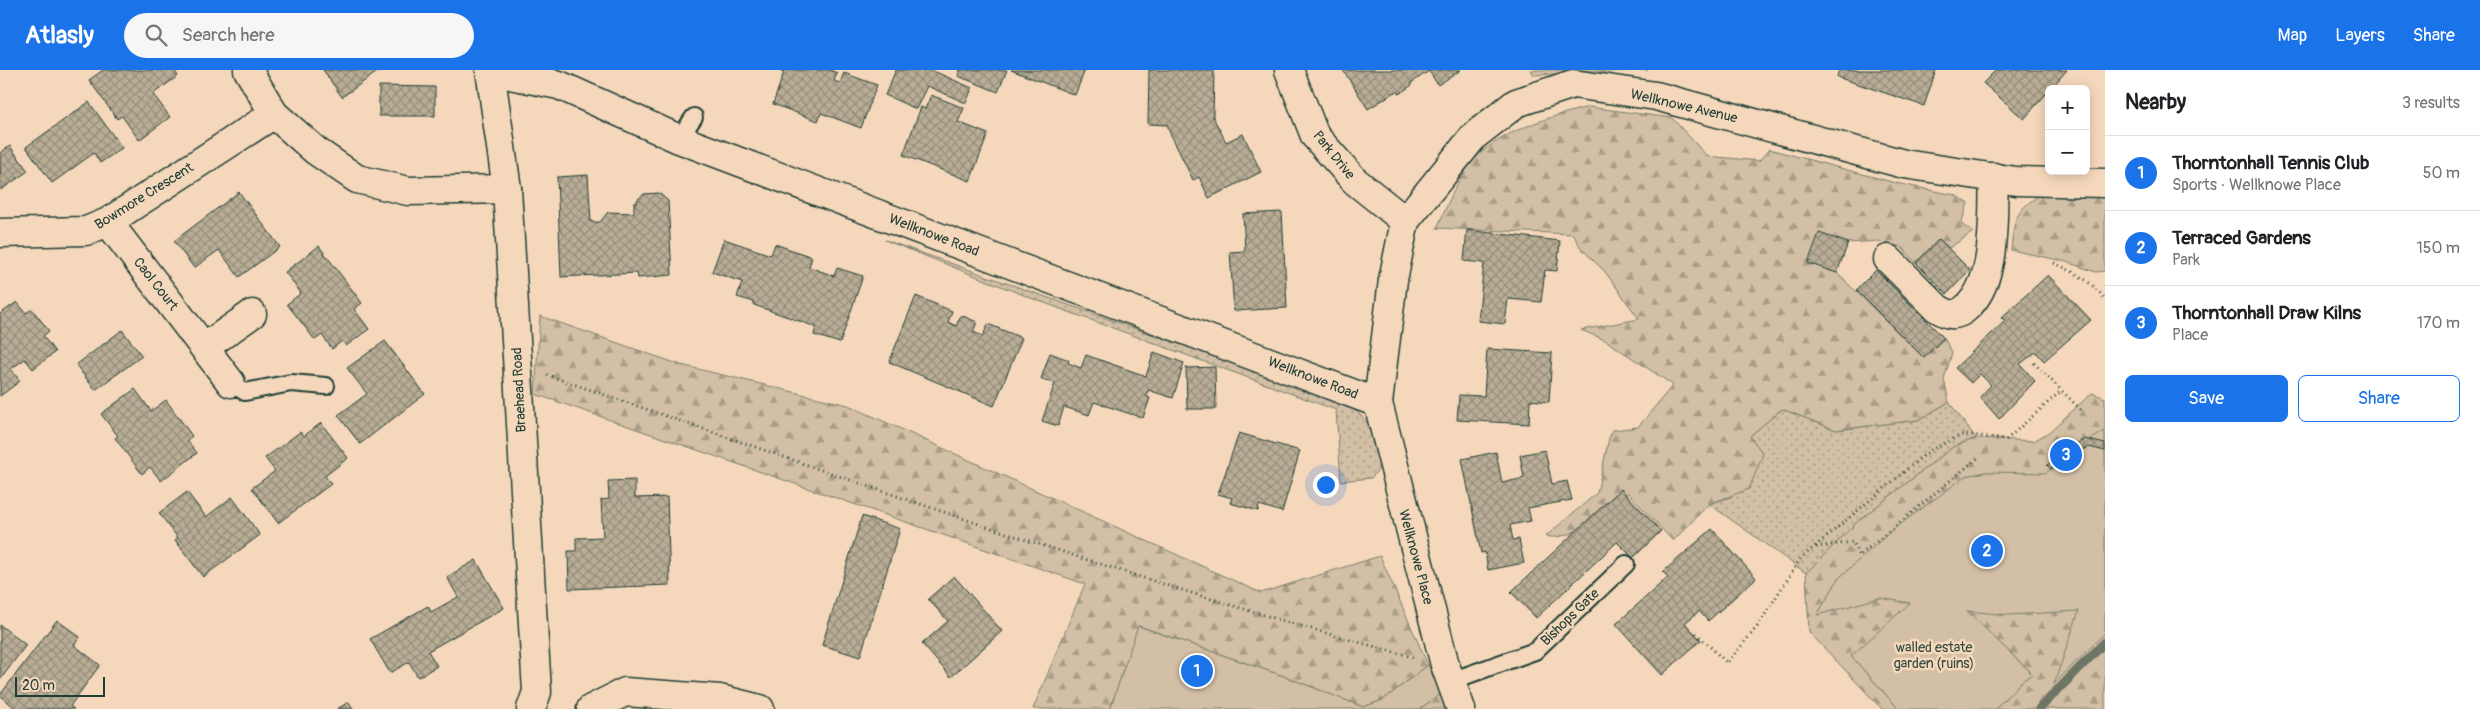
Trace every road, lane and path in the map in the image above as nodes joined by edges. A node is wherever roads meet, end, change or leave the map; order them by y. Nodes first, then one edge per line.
1 (248, 70) edge
2 (1290, 70) edge
3 (490, 71) edge
4 (274, 114) junction
5 (1994, 177) junction
6 (2105, 183) edge
7 (507, 190) junction
8 (1405, 221) junction
9 (108, 222) junction
10 (0, 233) edge
11 (1888, 259) dead end
12 (2054, 263) dead end
13 (2105, 299) edge
14 (252, 314) dead end
15 (204, 346) junction
16 (2034, 363) dead end
17 (518, 365) junction
18 (230, 383) joint
19 (326, 386) dead end
20 (2061, 391) junction
21 (1378, 403) junction
22 (2082, 411) dead end
23 (1979, 457) dead end
24 (1815, 546) junction
25 (1626, 564) dead end
26 (1696, 633) dead end
27 (1448, 673) junction
28 (531, 709) edge
29 (591, 709) edge
30 (760, 709) edge
31 (1461, 709) edge

1 - 4 street
2 - 8 street, Park Drive
3 - 7 street, Braehead Road
3 - 21 street, Wellknowe Road
4 - 7 street
4 - 9 street, Bowmore Crescent
5 - 6 street, Wellknowe Avenue
5 - 8 street, Wellknowe Avenue
5 - 11 street
7 - 17 street, Braehead Road
8 - 21 street, Wellknowe Avenue
9 - 10 street, Bowmore Crescent
9 - 15 street, Caol Court
12 - 13 path
14 - 15 street
15 - 18 street, Caol Court
16 - 20 path
17 - 27 path
17 - 28 street, Braehead Road
18 - 19 lane
20 - 22 path
20 - 24 path
21 - 27 street, Wellknowe Place
23 - 24 path
24 - 26 path
25 - 27 lane, Bishops Gate
27 - 31 street, Wellknowe Place
29 - 30 street

